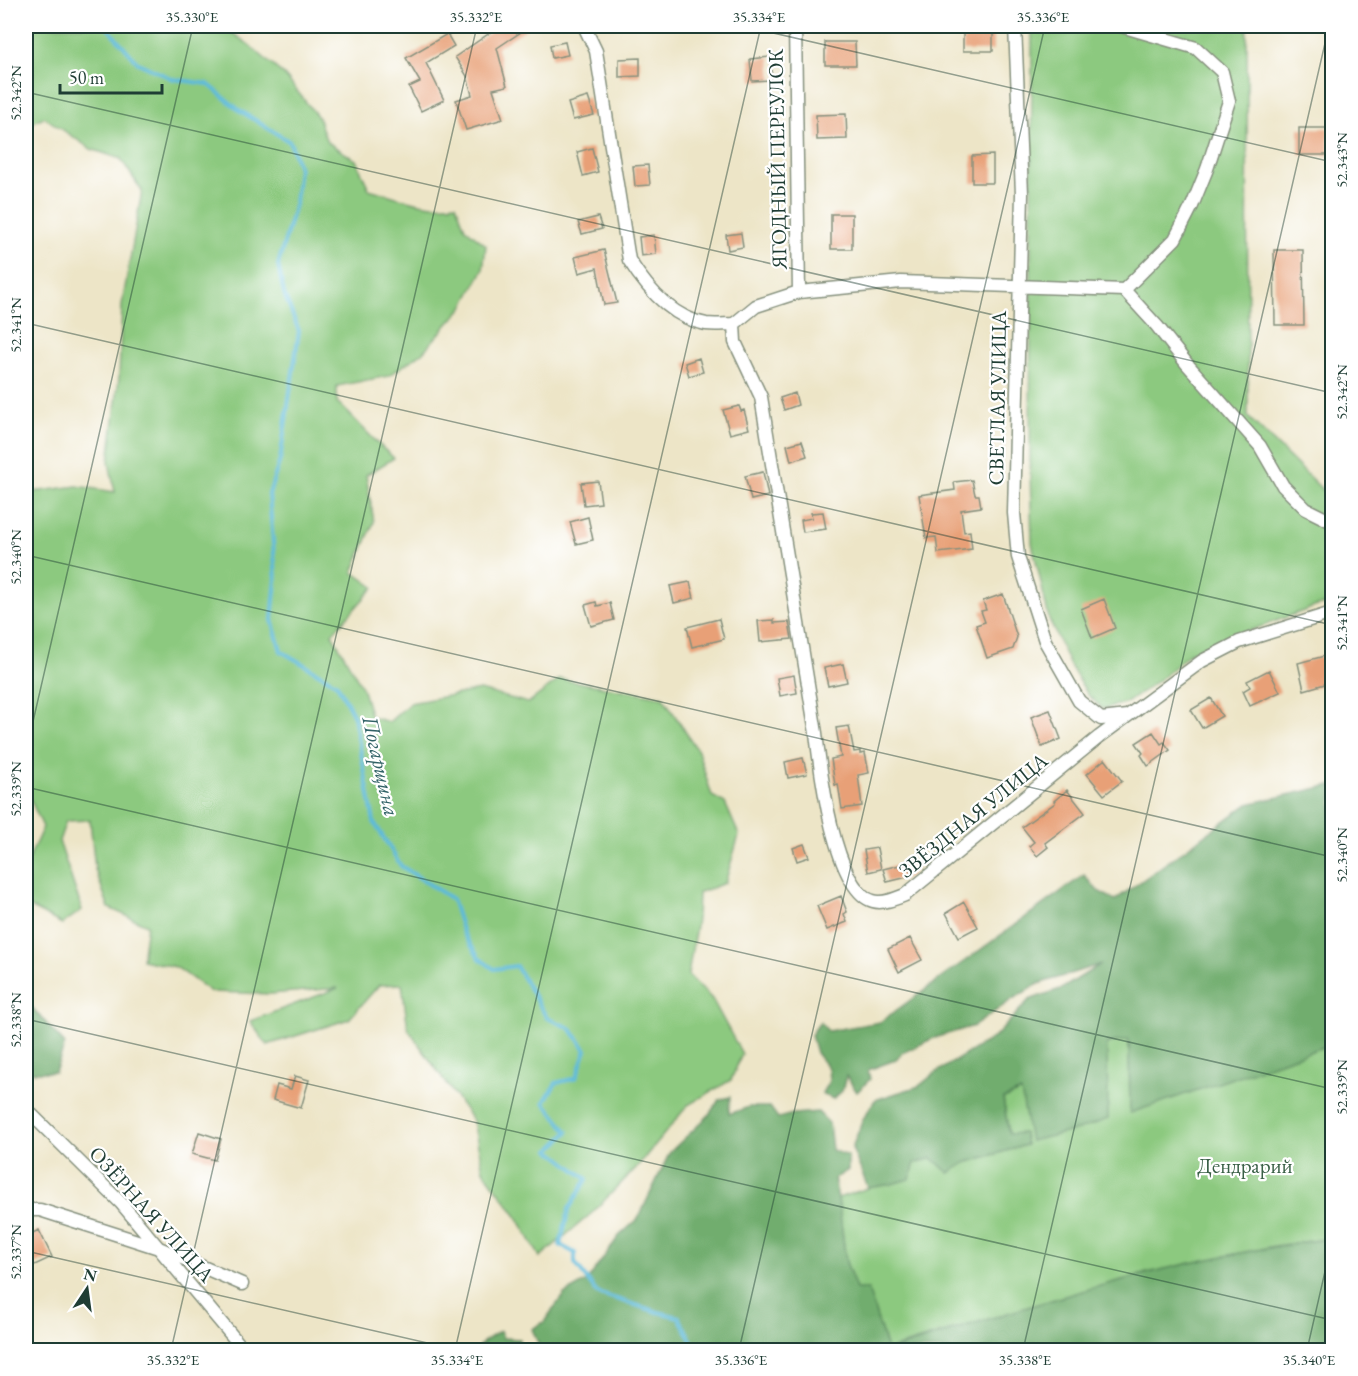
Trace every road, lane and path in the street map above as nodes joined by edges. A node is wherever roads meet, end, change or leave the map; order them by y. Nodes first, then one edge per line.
1 (584, 26) edge
2 (795, 26) edge
3 (1015, 26) edge
4 (1121, 26) edge
5 (1019, 287) junction
6 (1124, 290) junction
7 (799, 292) junction
8 (734, 324) junction
9 (1332, 522) edge
10 (1332, 614) edge
11 (1129, 716) junction
12 (26, 1109) edge
13 (26, 1210) edge
14 (159, 1248) junction
15 (242, 1284) dead end
16 (244, 1350) edge

1 - 8 street
2 - 7 street, ЯГОДНЫЙ ПЕРЕУЛОК
3 - 5 street, СВЕТЛАЯ УЛИЦА
4 - 6 street
5 - 6 street
5 - 7 street
5 - 11 street, СВЕТЛАЯ УЛИЦА
6 - 9 street
7 - 8 street
8 - 11 street, ЗВЁЗДНАЯ УЛИЦА
10 - 11 street, ЗВЁЗДНАЯ УЛИЦА
12 - 14 street, ОЗЁРНАЯ УЛИЦА
13 - 14 street
14 - 15 street
14 - 16 street, ОЗЁРНАЯ УЛИЦА

